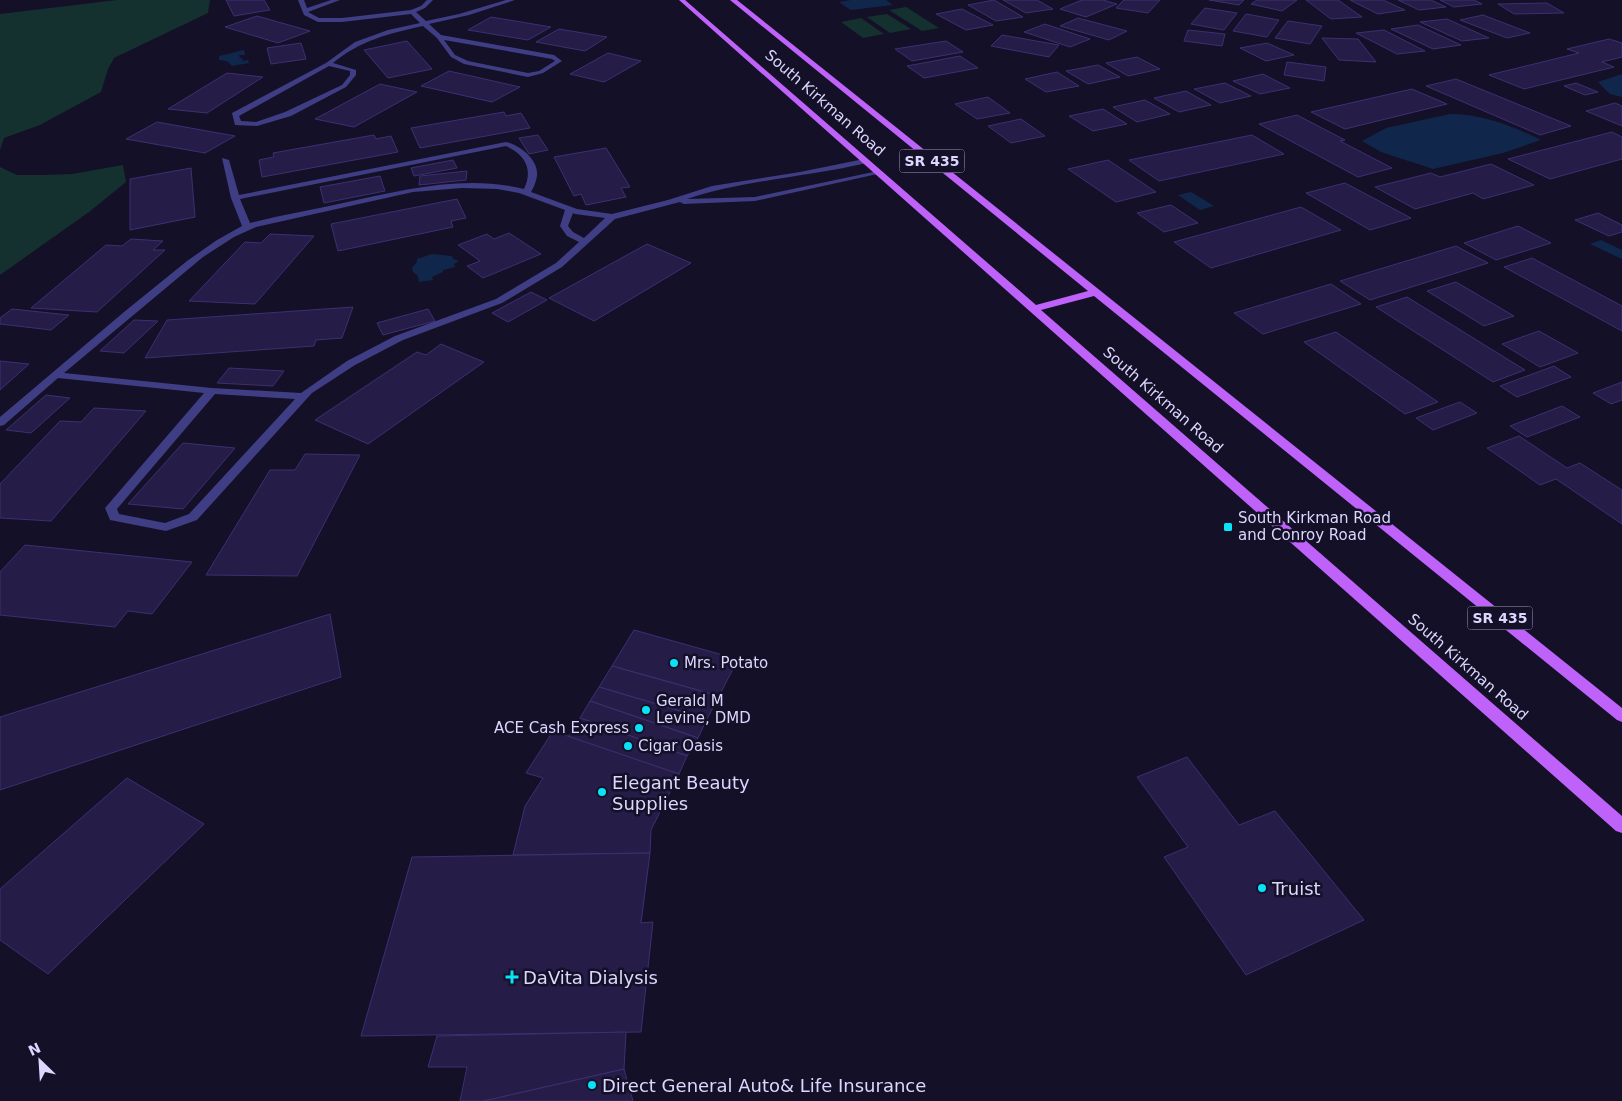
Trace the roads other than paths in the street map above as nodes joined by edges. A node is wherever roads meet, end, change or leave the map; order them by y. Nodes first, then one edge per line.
1 (301, 0) edge
2 (338, 0) edge
3 (430, 0) edge
4 (512, 0) edge
5 (682, 0) edge
6 (733, 0) edge
7 (304, 11) junction
8 (412, 12) junction
9 (426, 23) junction
10 (439, 37) junction
11 (328, 64) junction
12 (225, 160) dead end
13 (864, 161) junction
14 (878, 173) junction
15 (527, 193) junction
16 (236, 198) junction
17 (671, 202) junction
18 (570, 209) junction
19 (612, 217) junction
20 (247, 227) junction
21 (585, 242) junction
22 (1096, 292) junction
23 (1033, 309) junction
24 (55, 375) junction
25 (212, 391) junction
26 (304, 396) junction
27 (0, 423) edge
28 (1622, 716) edge
29 (1622, 826) edge

1 - 7 street
2 - 7 street
3 - 8 street
4 - 9 street
5 - 13 main road, South Kirkman Road / SR 435
6 - 22 main road, South Kirkman Road / SR 435
7 - 8 street
8 - 9 street
9 - 10 street
9 - 11 street
10 - 10 street
11 - 11 street
12 - 16 street
13 - 14 main road, South Kirkman Road / SR 435
13 - 17 street
14 - 17 street
14 - 23 main road, South Kirkman Road / SR 435
15 - 16 street
15 - 18 street
15 - 20 street
16 - 20 street
17 - 19 street
18 - 19 street
18 - 21 street
19 - 21 street
20 - 24 street
21 - 26 street
22 - 23 main road
22 - 28 main road, South Kirkman Road / SR 435
23 - 29 main road, South Kirkman Road / SR 435
24 - 25 street
24 - 27 street
25 - 26 street
25 - 26 street

